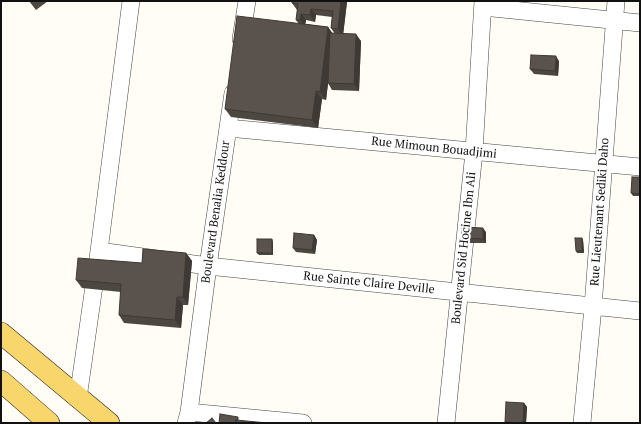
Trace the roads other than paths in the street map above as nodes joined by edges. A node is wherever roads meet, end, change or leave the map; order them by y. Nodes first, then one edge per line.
1 (131, 1) edge
2 (246, 1) edge
3 (616, 1) edge
4 (483, 4) edge
5 (614, 20) junction
6 (640, 23) edge
7 (239, 53) edge
8 (236, 76) edge
9 (228, 128) junction
10 (474, 152) junction
11 (603, 164) junction
12 (640, 168) edge
13 (99, 251) junction
14 (208, 266) junction
15 (459, 293) junction
16 (593, 307) junction
17 (640, 311) edge
18 (1, 333) edge
19 (1, 381) edge
20 (78, 398) junction
21 (188, 418) edge
22 (49, 423) edge
23 (109, 423) edge
24 (303, 423) edge
25 (446, 423) edge
26 (582, 423) edge

1 - 13 street
2 - 7 street
3 - 5 street, Rue Lieutenant Sediki Daho
4 - 5 street
4 - 10 street, Boulevard Sid Hocine Ibn Ali
5 - 6 street
5 - 11 street, Rue Lieutenant Sediki Daho
8 - 9 street, Boulevard Benalia Keddour
9 - 10 street, Rue Mimoun Bouadjimi
9 - 14 street, Boulevard Benalia Keddour
10 - 11 street, Rue Mimoun Bouadjimi
10 - 15 street, Boulevard Sid Hocine Ibn Ali
11 - 12 street, Rue Mimoun Bouadjimi
11 - 16 street, Rue Lieutenant Sediki Daho
13 - 14 street, Rue Sainte Claire Deville
13 - 20 street
14 - 15 street, Rue Sainte Claire Deville
14 - 21 street, Boulevard Benalia Keddour
15 - 16 street, Rue Sainte Claire Deville
15 - 25 street, Boulevard Sid Hocine Ibn Ali
16 - 17 street, Rue Sainte Claire Deville
16 - 26 street, Rue Lieutenant Sediki Daho
18 - 20 main road
19 - 22 main road
20 - 23 main road
21 - 24 street

